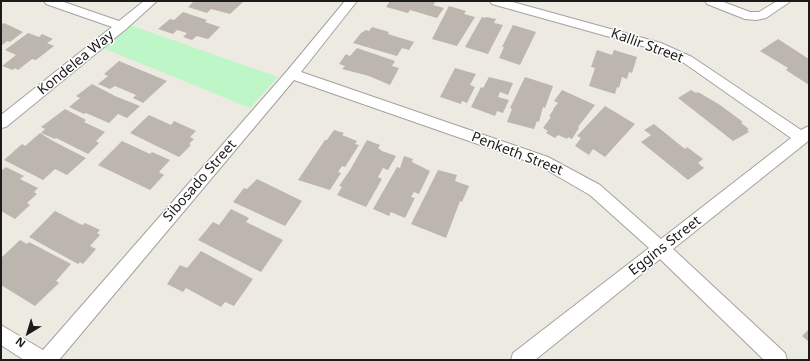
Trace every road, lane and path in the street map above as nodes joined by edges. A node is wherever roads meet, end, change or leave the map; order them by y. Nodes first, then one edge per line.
1 (50, 1) edge
2 (151, 1) edge
3 (350, 1) edge
4 (496, 1) edge
5 (711, 1) edge
6 (785, 1) edge
7 (122, 26) junction
8 (292, 74) junction
9 (1, 123) edge
10 (806, 135) edge
11 (661, 249) junction
12 (1, 334) edge
13 (41, 360) edge
14 (47, 360) edge
15 (520, 360) edge
16 (778, 360) edge

1 - 7 street
2 - 7 street, Kondelea Way
3 - 8 street, Sibosado Street
4 - 10 street, Kallir Street
5 - 6 street
7 - 9 street, Kondelea Way
8 - 11 street, Penketh Street
8 - 14 street, Sibosado Street
10 - 11 street, Eggins Street
11 - 15 street, Eggins Street
11 - 16 street, Penketh Street
12 - 13 street

